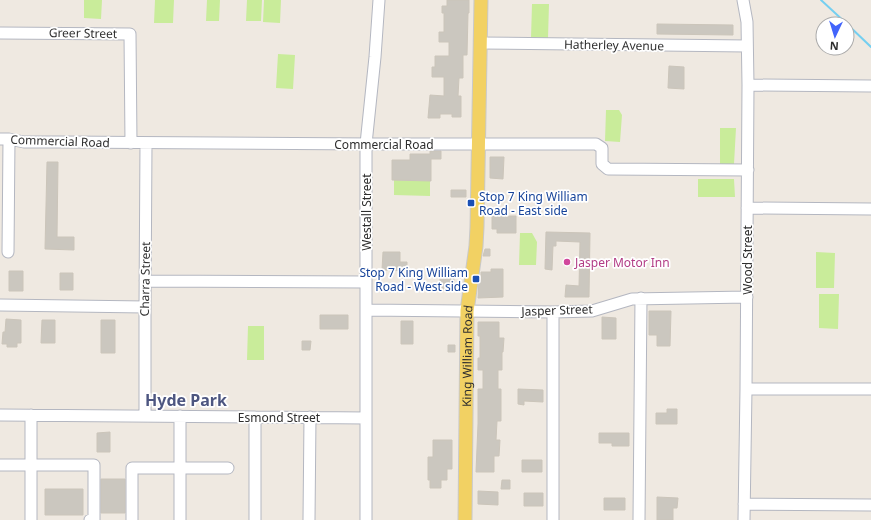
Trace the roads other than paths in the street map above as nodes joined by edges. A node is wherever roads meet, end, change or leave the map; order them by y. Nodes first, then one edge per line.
1 (379, 0) edge
2 (481, 0) edge
3 (743, 0) edge
4 (0, 32) edge
5 (480, 43) junction
6 (747, 46) junction
7 (748, 85) junction
8 (871, 86) edge
9 (5, 139) edge
10 (131, 143) junction
11 (146, 143) junction
12 (366, 144) junction
13 (478, 144) junction
14 (748, 170) junction
15 (747, 208) junction
16 (871, 209) edge
17 (8, 252) dead end
18 (145, 281) junction
19 (366, 282) junction
20 (747, 297) junction
21 (641, 298) junction
22 (0, 306) edge
23 (144, 307) junction
24 (367, 310) junction
25 (467, 312) junction
26 (553, 312) junction
27 (746, 389) junction
28 (871, 389) edge
29 (0, 415) edge
30 (32, 415) junction
31 (145, 416) junction
32 (180, 416) junction
33 (255, 417) junction
34 (310, 417) junction
35 (366, 418) junction
36 (0, 465) edge
37 (31, 465) junction
38 (180, 468) junction
39 (228, 468) dead end
40 (744, 504) junction
41 (871, 505) edge
42 (31, 520) edge
43 (90, 520) edge
44 (132, 520) edge
45 (180, 520) edge
46 (255, 520) edge
47 (309, 520) edge
48 (366, 520) edge
49 (465, 520) edge
50 (553, 520) edge
51 (639, 520) edge
52 (744, 520) edge

1 - 12 street, Westall Street
2 - 5 main road, King William Road
3 - 6 street, Wood Street
4 - 10 street, Greer Street
5 - 6 street, Hatherley Avenue
5 - 13 main road, King William Road
6 - 7 street, Wood Street
7 - 8 street
7 - 14 street, Wood Street
9 - 10 street, Commercial Road
9 - 17 street
10 - 11 street, Commercial Road
11 - 12 street, Commercial Road
11 - 18 street, Charra Street
12 - 13 street, Commercial Road
12 - 19 street, Westall Street
13 - 14 street, Commercial Road
13 - 25 main road, King William Road
14 - 15 street, Wood Street
15 - 16 street
15 - 20 street, Wood Street
18 - 19 street
18 - 23 street, Charra Street
19 - 24 street, Westall Street
20 - 21 street, Jasper Street
20 - 27 street, Wood Street
21 - 26 street, Jasper Street
21 - 51 street
22 - 23 street
23 - 31 street, Charra Street
24 - 25 street, Jasper Street
24 - 35 street, Westall Street
25 - 26 street, Jasper Street
25 - 49 main road, King William Road
26 - 50 street
27 - 28 street
27 - 40 street, Wood Street
29 - 30 street, Esmond Street
30 - 31 street, Esmond Street
30 - 37 street
31 - 32 street, Esmond Street
32 - 33 street, Esmond Street
32 - 38 street
33 - 34 street, Esmond Street
33 - 46 street
34 - 35 street, Esmond Street
34 - 47 street
35 - 48 street, Westall Street
36 - 37 street
37 - 42 street
37 - 43 street
38 - 39 street
38 - 44 street
38 - 45 street
40 - 41 street
40 - 52 street, Wood Street

